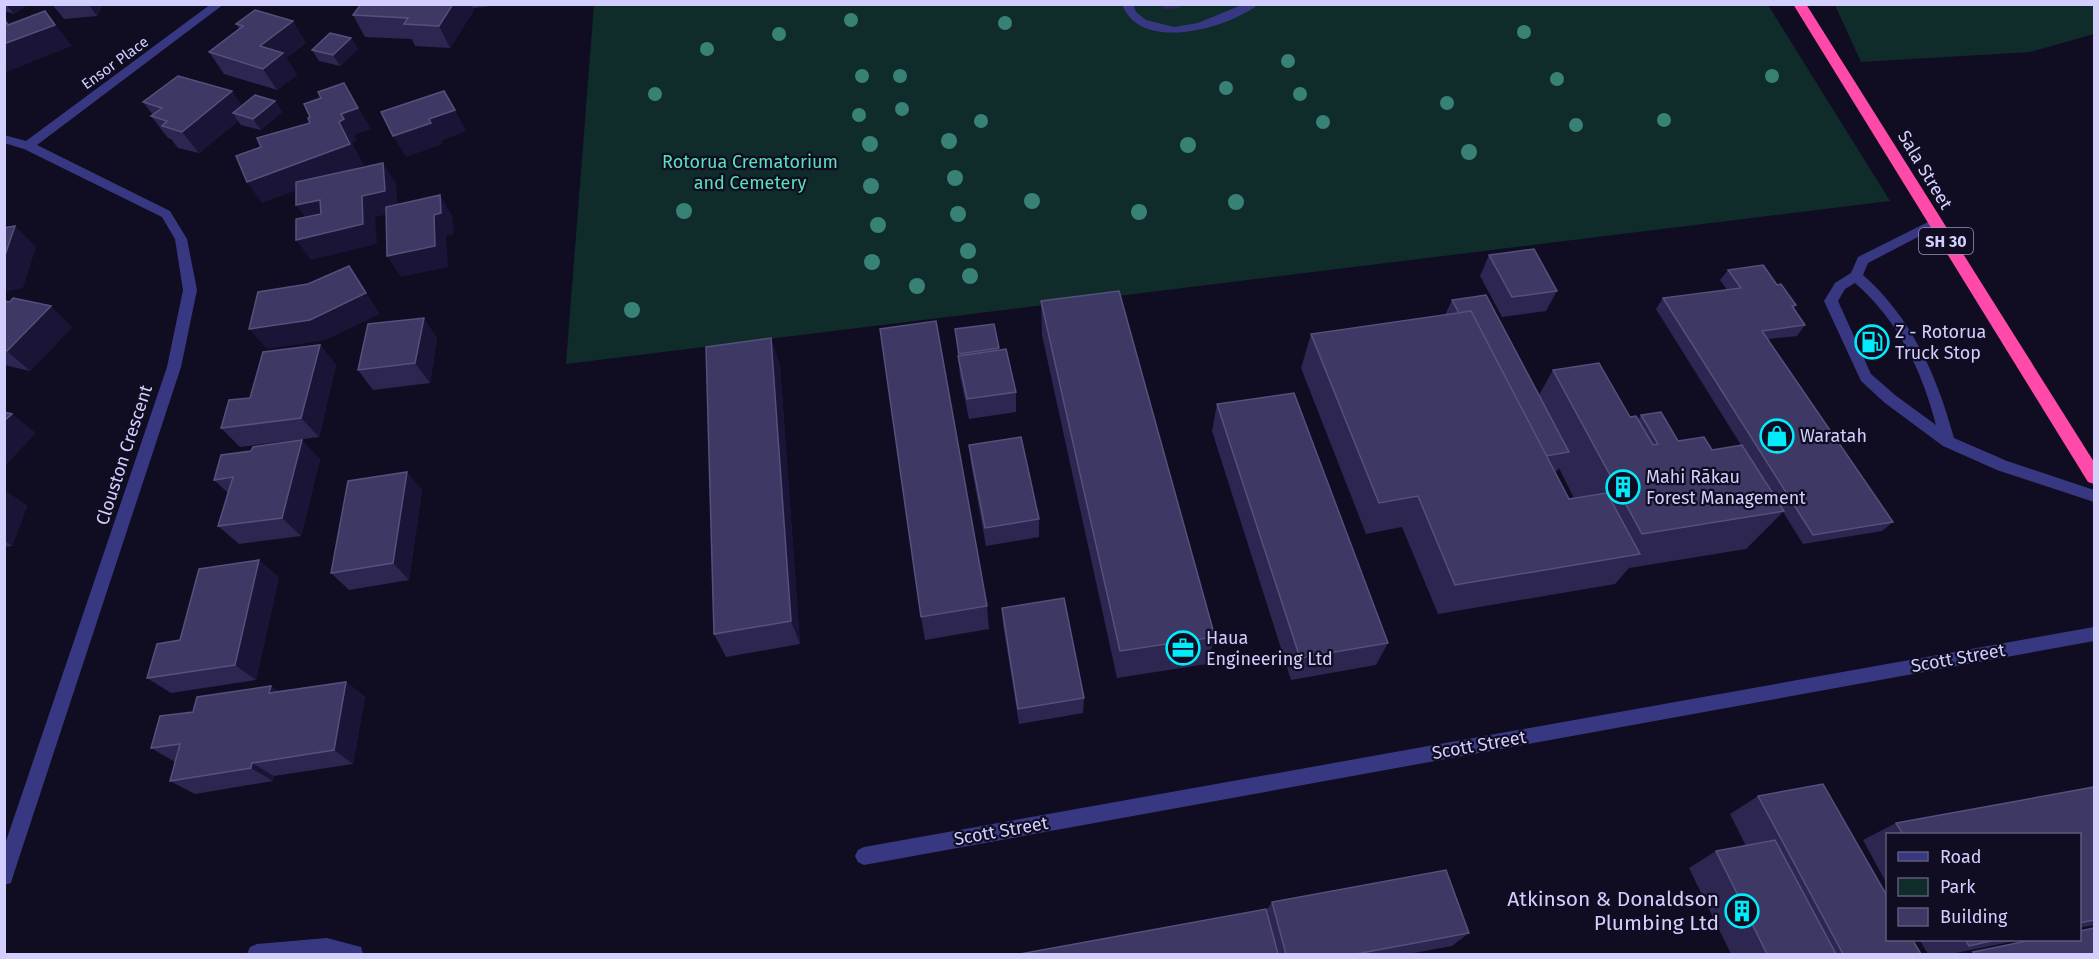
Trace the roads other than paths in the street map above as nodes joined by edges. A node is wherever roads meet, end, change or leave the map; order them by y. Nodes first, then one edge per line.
1 (219, 4) edge
2 (1127, 4) edge
3 (1254, 4) edge
4 (1799, 4) edge
5 (4, 139) edge
6 (28, 146) junction
7 (1934, 223) junction
8 (1856, 276) junction
9 (1948, 441) junction
10 (2094, 477) edge
11 (2094, 496) edge
12 (2094, 634) edge
13 (864, 856) dead end
14 (4, 876) edge
15 (257, 954) edge
16 (354, 954) edge

1 - 6 street, Ensor Place
2 - 3 street
4 - 7 highway, Sala Street / SH 30
5 - 6 street, Clouston Crescent
6 - 14 street, Clouston Crescent
7 - 8 street
7 - 10 highway, Sala Street / SH 30
8 - 9 street
8 - 9 street
9 - 11 street
12 - 13 street, Scott Street
15 - 16 street

